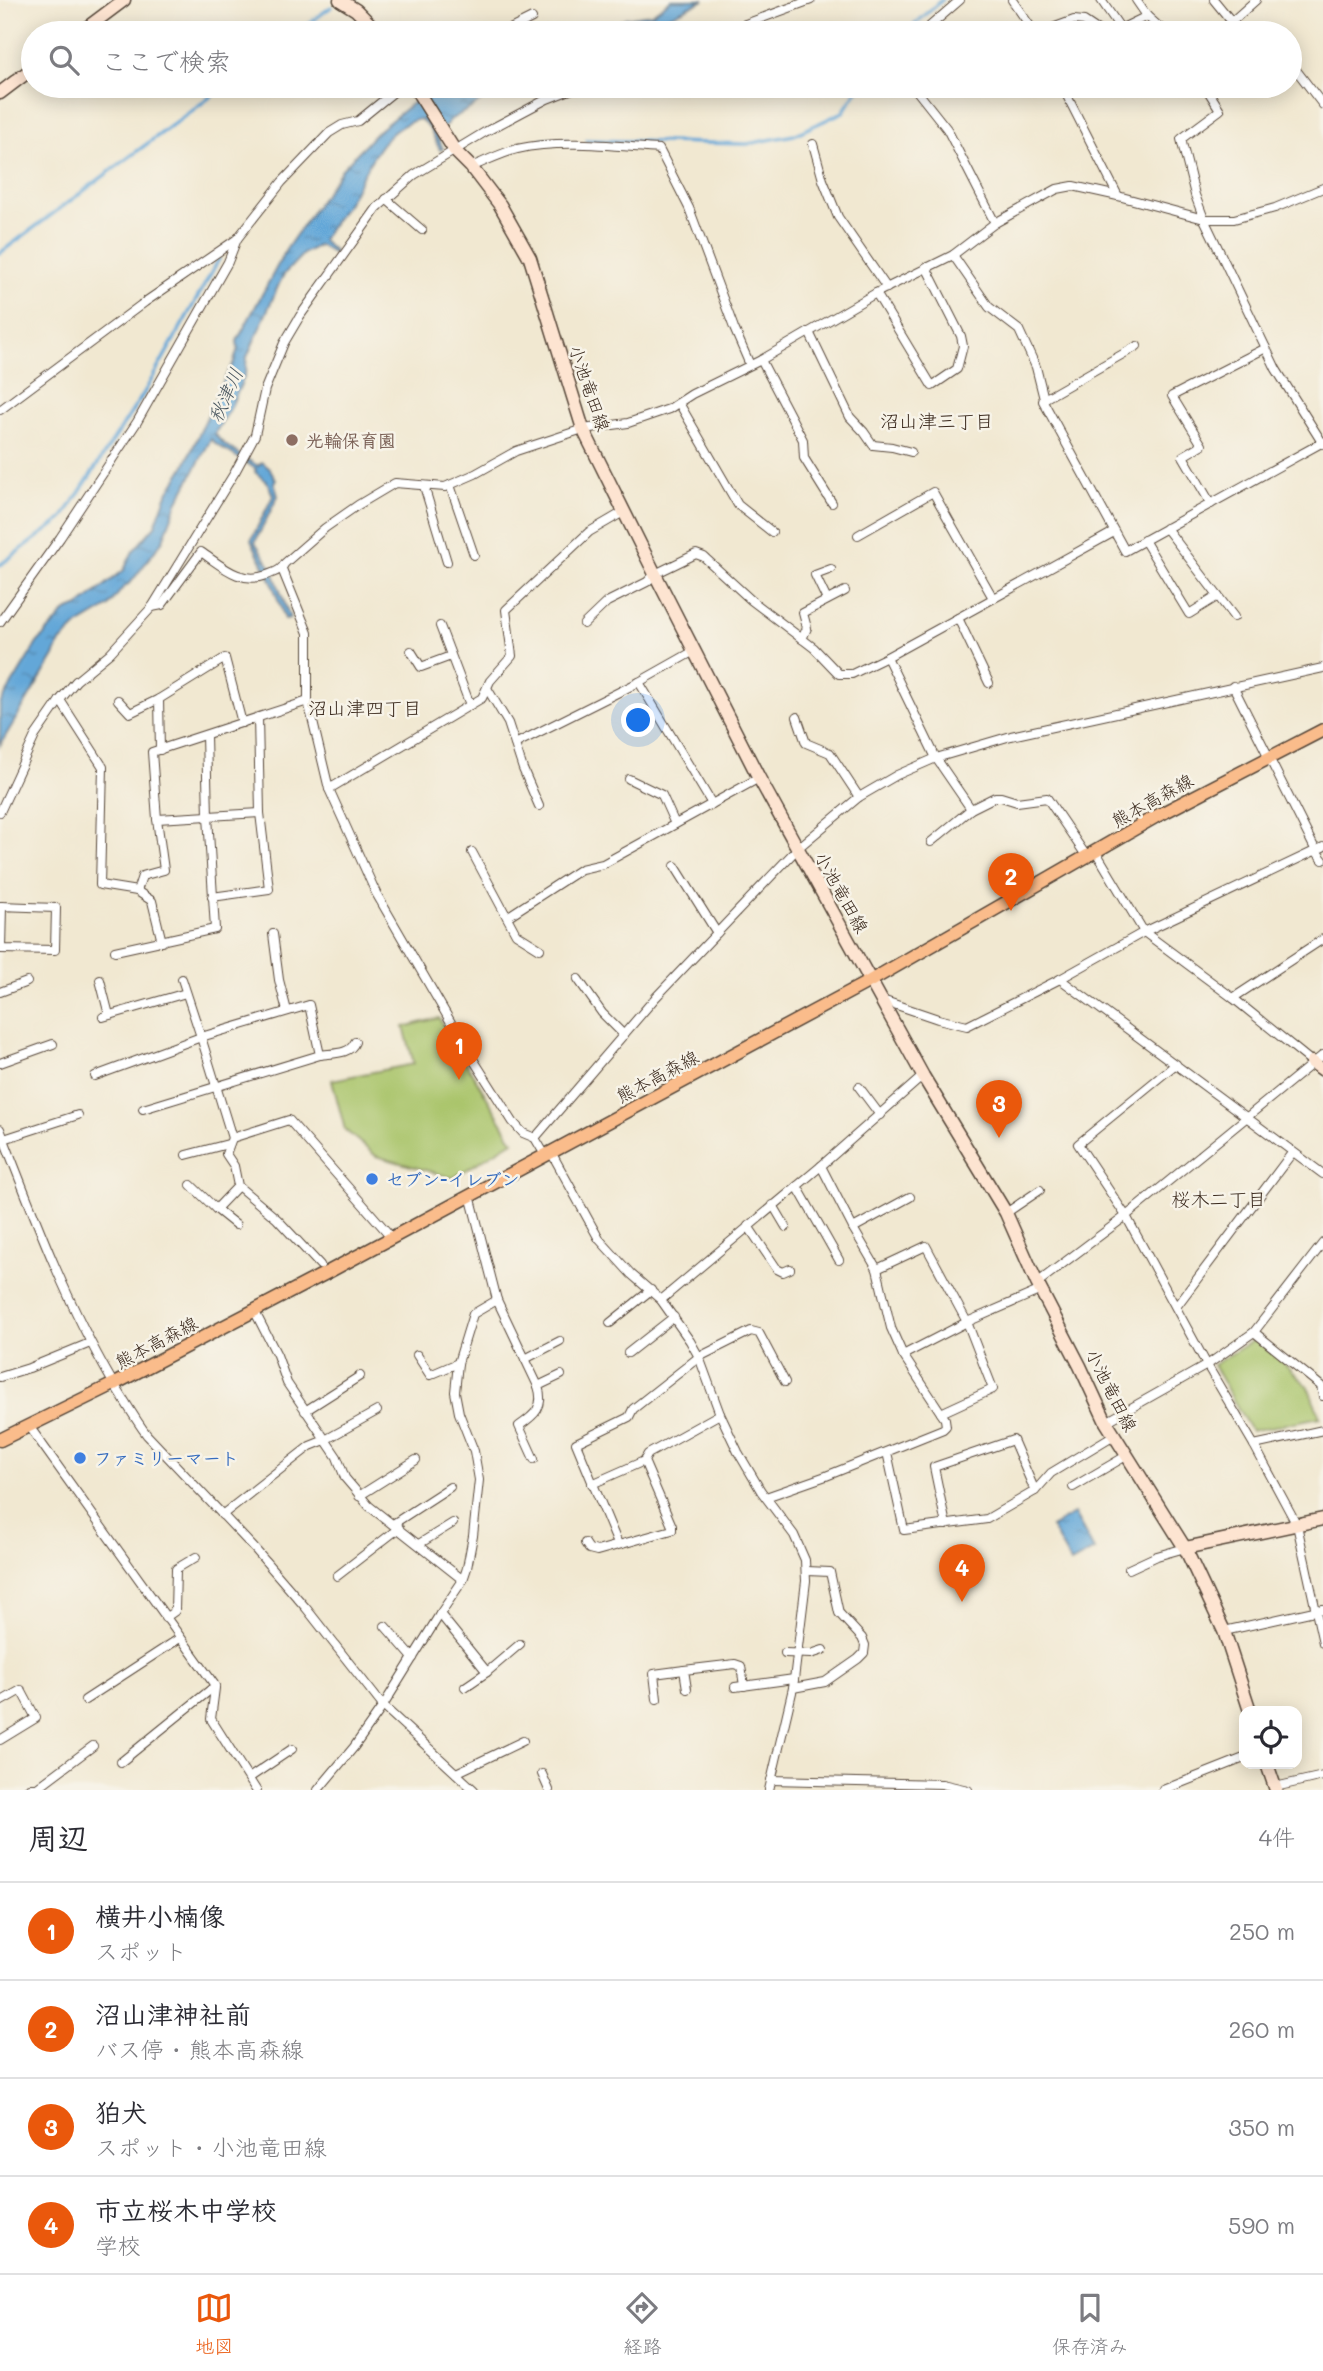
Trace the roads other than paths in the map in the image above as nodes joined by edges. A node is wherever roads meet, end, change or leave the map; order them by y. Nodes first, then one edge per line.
1 (124, 0) edge
2 (340, 0) edge
3 (811, 0) edge
4 (960, 0) edge
5 (1012, 0) edge
6 (1101, 0) edge
7 (1136, 0) edge
8 (1214, 0) edge
9 (1256, 0) edge
10 (1147, 16) junction
11 (531, 18) dead end
12 (96, 21) edge
13 (369, 21) edge
14 (525, 21) edge
15 (754, 21) edge
16 (936, 21) edge
17 (1028, 21) edge
18 (1115, 21) edge
19 (1137, 21) edge
20 (1156, 21) edge
21 (1231, 21) edge
22 (1233, 21) edge
23 (21, 77) edge
24 (1302, 78) edge
25 (0, 93) edge
26 (386, 98) edge
27 (422, 98) edge
28 (550, 98) edge
29 (922, 98) edge
30 (1068, 98) edge
31 (1212, 98) edge
32 (1323, 105) edge
33 (813, 144) dead end
34 (455, 151) junction
35 (471, 167) junction
36 (1323, 188) edge
37 (1118, 196) junction
38 (386, 199) junction
39 (1204, 219) junction
40 (995, 223) junction
41 (422, 230) dead end
42 (237, 239) junction
43 (953, 255) junction
44 (926, 267) junction
45 (887, 288) junction
46 (876, 293) junction
47 (809, 332) junction
48 (1137, 346) dead end
49 (1266, 348) junction
50 (761, 360) junction
51 (750, 365) junction
52 (1044, 400) junction
53 (679, 402) junction
54 (0, 410) edge
55 (583, 429) junction
56 (1323, 443) edge
57 (911, 452) dead end
58 (450, 485) junction
59 (424, 486) junction
60 (832, 503) dead end
61 (1211, 504) junction
62 (625, 511) junction
63 (1166, 528) junction
64 (772, 532) dead end
65 (1114, 533) junction
66 (858, 535) dead end
67 (1144, 540) junction
68 (474, 555) dead end
69 (446, 562) dead end
70 (282, 569) junction
71 (831, 569) dead end
72 (655, 574) junction
73 (845, 591) dead end
74 (1218, 596) junction
75 (993, 598) junction
76 (827, 600) junction
77 (152, 607) junction
78 (1234, 617) dead end
79 (958, 618) junction
80 (0, 622) edge
81 (584, 624) dead end
82 (440, 626) dead end
83 (802, 639) junction
84 (411, 651) dead end
85 (694, 651) junction
86 (452, 656) junction
87 (887, 657) junction
88 (1323, 667) edge
89 (639, 682) junction
90 (989, 683) dead end
91 (1233, 686) junction
92 (487, 688) junction
93 (159, 699) junction
94 (60, 700) junction
95 (118, 700) dead end
96 (308, 701) junction
97 (470, 705) junction
98 (258, 717) junction
99 (797, 717) dead end
100 (242, 723) junction
101 (1323, 730) edge
102 (206, 735) junction
103 (515, 744) junction
104 (160, 750) junction
105 (936, 758) junction
106 (1268, 758) junction
107 (759, 778) junction
108 (629, 779) dead end
109 (330, 789) junction
110 (859, 797) junction
111 (712, 804) junction
112 (539, 806) dead end
113 (971, 809) junction
114 (0, 812) edge
115 (260, 813) junction
116 (208, 816) junction
117 (157, 819) junction
118 (675, 824) junction
119 (931, 842) dead end
120 (798, 848) junction
121 (1319, 849) edge
122 (472, 852) dead end
123 (1091, 854) junction
124 (1323, 860) edge
125 (675, 866) dead end
126 (137, 891) junction
127 (212, 897) junction
128 (1, 906) edge
129 (507, 917) junction
130 (1144, 932) junction
131 (717, 933) junction
132 (273, 934) dead end
133 (1323, 939) edge
134 (162, 942) junction
135 (540, 949) dead end
136 (115, 951) dead end
137 (182, 979) dead end
138 (578, 979) dead end
139 (1060, 979) junction
140 (100, 980) dead end
141 (870, 981) junction
142 (27, 982) dead end
143 (0, 992) edge
144 (186, 993) junction
145 (1233, 998) junction
146 (882, 1000) junction
147 (287, 1010) junction
148 (624, 1035) junction
149 (201, 1037) junction
150 (355, 1042) dead end
151 (53, 1044) dead end
152 (320, 1055) junction
153 (1319, 1062) edge
154 (0, 1063) edge
155 (1176, 1064) junction
156 (96, 1076) dead end
157 (923, 1076) junction
158 (859, 1087) dead end
159 (216, 1088) junction
160 (143, 1109) dead end
161 (78, 1115) dead end
162 (880, 1115) junction
163 (1247, 1116) junction
164 (0, 1129) edge
165 (535, 1138) junction
166 (4, 1139) junction
167 (230, 1141) junction
168 (1292, 1153) junction
169 (186, 1154) dead end
170 (548, 1154) junction
171 (821, 1166) junction
172 (1323, 1174) edge
173 (191, 1185) dead end
174 (797, 1185) junction
175 (238, 1186) junction
176 (1040, 1190) dead end
177 (470, 1195) junction
178 (910, 1197) dead end
179 (773, 1205) junction
180 (216, 1209) junction
181 (1006, 1213) junction
182 (1126, 1216) junction
183 (236, 1225) dead end
184 (748, 1226) junction
185 (786, 1227) dead end
186 (853, 1228) junction
187 (387, 1232) dead end
188 (1323, 1243) edge
189 (839, 1260) dead end
190 (320, 1265) dead end
191 (790, 1269) dead end
192 (877, 1269) junction
193 (1039, 1287) junction
194 (651, 1290) junction
195 (497, 1300) junction
196 (661, 1300) junction
197 (1176, 1307) junction
198 (254, 1310) junction
199 (674, 1317) junction
200 (967, 1322) junction
201 (610, 1323) dead end
202 (1254, 1332) junction
203 (560, 1341) dead end
204 (90, 1343) junction
205 (628, 1353) dead end
206 (417, 1355) dead end
207 (903, 1355) junction
208 (699, 1357) junction
209 (525, 1359) junction
210 (458, 1363) junction
211 (1207, 1365) junction
212 (561, 1375) dead end
213 (360, 1376) dead end
214 (0, 1377) edge
215 (785, 1382) dead end
216 (114, 1384) junction
217 (1322, 1385) edge
218 (538, 1386) junction
219 (1323, 1396) edge
220 (306, 1411) junction
221 (377, 1411) dead end
222 (942, 1413) junction
223 (720, 1414) junction
224 (1106, 1422) junction
225 (29, 1426) junction
226 (1323, 1430) edge
227 (1114, 1435) junction
228 (0, 1440) edge
229 (325, 1440) junction
230 (1254, 1445) junction
231 (887, 1452) junction
232 (1126, 1456) junction
233 (534, 1459) dead end
234 (416, 1460) dead end
235 (644, 1461) junction
236 (592, 1484) junction
237 (450, 1487) dead end
238 (1073, 1487) dead end
239 (1035, 1490) junction
240 (359, 1496) junction
241 (766, 1497) junction
242 (222, 1515) junction
243 (1323, 1519) edge
244 (453, 1523) dead end
245 (946, 1525) junction
246 (1297, 1525) junction
247 (396, 1526) junction
248 (585, 1543) dead end
249 (419, 1544) junction
250 (618, 1544) junction
251 (1185, 1548) junction
252 (195, 1557) dead end
253 (1129, 1569) dead end
254 (807, 1571) junction
255 (337, 1576) dead end
256 (463, 1580) junction
257 (1320, 1610) edge
258 (440, 1614) junction
259 (165, 1618) junction
260 (385, 1626) dead end
261 (1224, 1631) junction
262 (180, 1638) junction
263 (1323, 1643) edge
264 (520, 1644) dead end
265 (823, 1650) dead end
266 (785, 1653) dead end
267 (797, 1654) junction
268 (413, 1658) junction
269 (684, 1670) junction
270 (487, 1672) junction
271 (793, 1684) junction
272 (215, 1686) junction
273 (465, 1687) dead end
274 (687, 1689) dead end
275 (657, 1699) dead end
276 (85, 1700) dead end
277 (0, 1702) edge
278 (383, 1706) junction
279 (1248, 1706) edge
280 (0, 1740) edge
281 (523, 1741) dead end
282 (93, 1746) dead end
283 (292, 1749) dead end
284 (1239, 1760) edge
285 (121, 1762) dead end
286 (1270, 1769) edge
287 (456, 1773) junction
288 (542, 1774) dead end
289 (1323, 1776) edge
290 (249, 1778) junction
291 (771, 1780) junction
292 (1276, 1788) edge
293 (27, 1790) edge
294 (256, 1790) edge
295 (318, 1790) edge
296 (474, 1790) edge
297 (549, 1790) edge
298 (769, 1790) edge
299 (968, 1790) edge
300 (1163, 1790) edge

1 - 12 main road
2 - 13 main road
3 - 15 street
4 - 16 street
5 - 17 street
6 - 18 street
7 - 10 street
8 - 21 street
9 - 22 street
10 - 19 street
10 - 20 street
11 - 14 street
23 - 25 main road
24 - 32 street
26 - 42 street
27 - 34 main road, 小池竜田線
28 - 34 street
29 - 40 street
30 - 37 street
31 - 39 street
33 - 45 street
34 - 35 main road, 小池竜田線
34 - 38 street
35 - 51 street
35 - 55 main road, 小池竜田線
36 - 39 street
37 - 39 street
37 - 40 street
38 - 41 street
38 - 77 street
39 - 49 street
40 - 43 street
42 - 54 street
42 - 80 street
43 - 44 street
43 - 52 street
44 - 45 street
44 - 46 street
45 - 46 street
46 - 47 street
47 - 50 street
47 - 57 street
48 - 52 street
49 - 56 street
49 - 61 street
50 - 51 street
50 - 60 street
51 - 53 street
52 - 65 street
53 - 55 street
53 - 64 street
55 - 58 street
55 - 62 main road, 小池竜田線
56 - 61 street
58 - 59 street
58 - 68 street
59 - 69 street
59 - 70 street
61 - 63 street
62 - 72 main road, 小池竜田線
62 - 92 street
63 - 67 street
63 - 74 street
65 - 67 street
65 - 75 street
66 - 75 street
67 - 74 street
70 - 77 street
70 - 96 street
71 - 76 street
72 - 81 street
72 - 83 street
72 - 85 main road, 小池竜田線
73 - 76 street
74 - 78 street
75 - 79 street
76 - 83 street
77 - 94 street
79 - 87 street
79 - 90 street
82 - 86 street
83 - 87 street
84 - 86 street
85 - 89 street
85 - 107 main road, 小池竜田線
86 - 97 street
87 - 105 street
88 - 91 street
89 - 103 street
89 - 111 street
91 - 105 street
91 - 106 street
92 - 97 street
92 - 103 street
93 - 95 street
93 - 100 street
93 - 104 street
94 - 114 street
94 - 126 street
96 - 98 street
96 - 109 street
97 - 109 street
98 - 100 street
98 - 115 street
99 - 110 street
100 - 102 street
101 - 106 main road, 熊本高森線
102 - 104 street
102 - 116 street
103 - 112 street
104 - 117 street
105 - 110 street
105 - 113 street
106 - 121 street
106 - 123 main road, 熊本高森線
107 - 111 street
107 - 120 main road, 小池竜田線
108 - 118 street
109 - 165 street
110 - 120 street
111 - 118 street
113 - 119 street
113 - 123 street
115 - 116 street
115 - 127 street
116 - 117 street
116 - 127 street
117 - 126 street
118 - 129 street
120 - 131 street
120 - 141 main road, 小池竜田線
121 - 124 street
121 - 130 street
122 - 129 street
123 - 130 street
123 - 141 main road, 熊本高森線
125 - 131 street
126 - 134 street
127 - 134 street
128 - 128 street
129 - 135 street
130 - 139 street
130 - 145 street
131 - 148 street
132 - 147 street
133 - 145 street
134 - 136 street
137 - 144 street
138 - 148 street
139 - 146 street
139 - 155 street
140 - 144 street
141 - 146 main road, 小池竜田線
141 - 170 main road, 熊本高森線
142 - 143 street
144 - 149 street
145 - 153 street
146 - 157 main road, 小池竜田線
147 - 149 street
147 - 152 street
148 - 165 street
149 - 156 street
149 - 159 street
150 - 152 street
151 - 154 street
152 - 159 street
153 - 163 street
155 - 163 street
155 - 182 street
157 - 162 street
157 - 181 main road, 小池竜田線
158 - 162 street
159 - 160 street
159 - 167 street
161 - 166 street
162 - 171 street
163 - 168 street
163 - 182 street
164 - 166 street
165 - 170 street
166 - 204 street
167 - 169 street
167 - 175 street
167 - 187 street
168 - 172 street
168 - 197 street
170 - 177 main road, 熊本高森線
170 - 194 street
171 - 174 street
171 - 186 street
173 - 180 street
174 - 179 street
174 - 189 street
175 - 180 street
175 - 190 street
176 - 181 street
177 - 195 street
177 - 198 main road, 熊本高森線
178 - 186 street
179 - 184 street
179 - 185 street
180 - 183 street
181 - 193 main road, 小池竜田線
182 - 193 street
182 - 197 street
184 - 191 street
184 - 196 street
186 - 192 street
188 - 202 street
192 - 200 street
192 - 207 street
193 - 200 street
193 - 224 main road, 小池竜田線
194 - 196 street
194 - 201 street
195 - 209 street
195 - 210 street
196 - 199 street
197 - 211 street
198 - 216 main road, 熊本高森線
198 - 220 street
199 - 205 street
199 - 208 street
200 - 207 street
200 - 222 street
202 - 211 street
202 - 217 street
203 - 209 street
204 - 214 street
204 - 216 street
206 - 210 street
207 - 222 street
208 - 215 street
208 - 223 street
208 - 236 street
209 - 218 street
210 - 256 street
211 - 224 street
211 - 230 street
212 - 218 street
213 - 220 street
216 - 225 main road, 熊本高森線
216 - 242 street
217 - 219 street
218 - 233 street
220 - 229 street
221 - 229 street
222 - 231 street
223 - 235 street
223 - 241 street
224 - 227 main road, 小池竜田線
225 - 228 main road, 熊本高森線
225 - 259 street
226 - 230 street
227 - 232 main road, 小池竜田線
227 - 239 street
229 - 240 street
229 - 242 street
230 - 246 street
231 - 241 street
231 - 245 street
232 - 238 street
232 - 251 main road, 小池竜田線
234 - 240 street
235 - 236 street
235 - 250 street
236 - 250 street
237 - 247 street
239 - 245 street
239 - 245 street
240 - 247 street
241 - 254 street
242 - 278 street
243 - 246 main road
244 - 249 street
246 - 251 main road
246 - 257 street
247 - 249 street
247 - 255 street
248 - 250 street
249 - 256 street
251 - 253 street
251 - 261 main road, 小池竜田線
252 - 259 street
254 - 267 street
254 - 271 street
256 - 258 street
257 - 261 street
257 - 263 street
258 - 268 street
258 - 270 street
259 - 262 street
260 - 268 street
261 - 279 main road, 小池竜田線
262 - 272 street
262 - 276 street
264 - 270 street
265 - 267 street
266 - 267 street
267 - 271 street
268 - 278 street
269 - 271 street
269 - 274 street
269 - 275 street
270 - 273 street
271 - 291 street
272 - 285 street
272 - 290 street
277 - 280 street
278 - 287 street
278 - 295 street
281 - 287 street
282 - 293 street
283 - 290 street
284 - 300 street
286 - 292 main road
287 - 296 street
288 - 297 street
289 - 292 street
290 - 294 street
291 - 298 street
291 - 299 street

